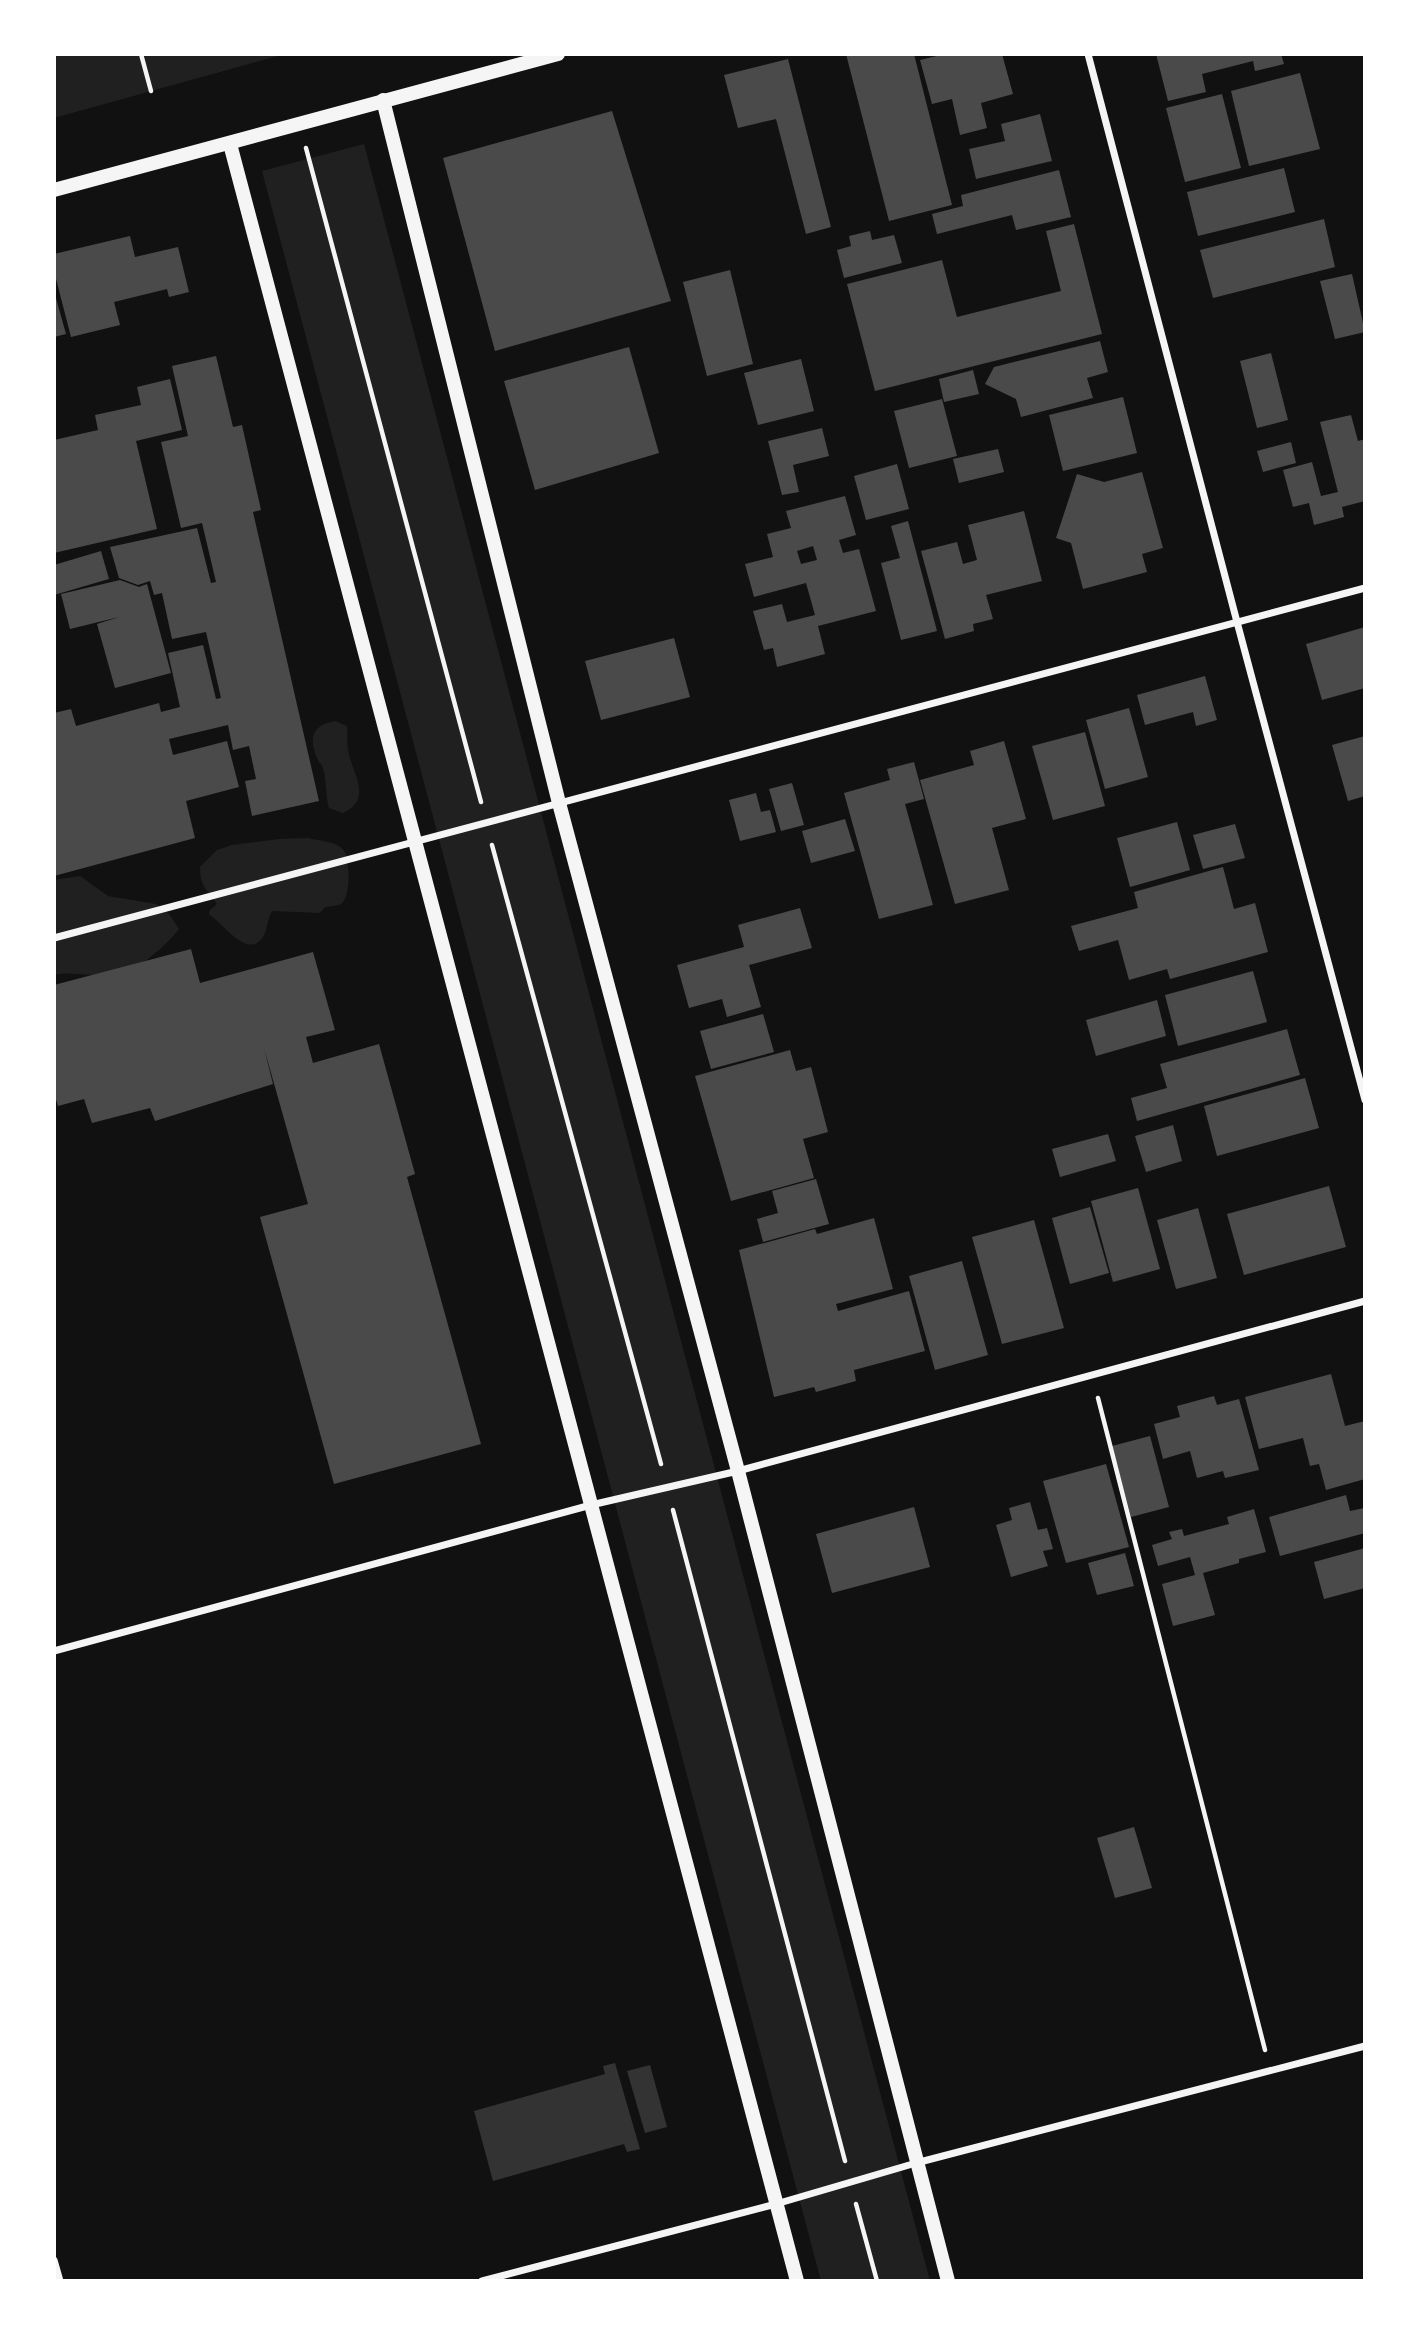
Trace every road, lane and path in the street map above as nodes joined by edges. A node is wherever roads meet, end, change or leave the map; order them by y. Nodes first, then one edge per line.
1 (142, 54) edge
2 (558, 54) edge
3 (1088, 54) edge
4 (151, 91) dead end
5 (383, 100) junction
6 (299, 124) junction
7 (230, 144) junction
8 (54, 190) edge
9 (1365, 588) edge
10 (1237, 622) junction
11 (559, 803) junction
12 (486, 822) junction
13 (417, 842) junction
14 (54, 938) edge
15 (1365, 1100) edge
16 (1365, 1301) edge
17 (1092, 1375) junction
18 (738, 1471) junction
19 (667, 1486) junction
20 (591, 1505) junction
21 (54, 1651) edge
22 (1365, 2046) edge
23 (1271, 2072) junction
24 (916, 2163) junction
25 (850, 2182) junction
26 (776, 2204) junction
27 (54, 2260) edge
28 (60, 2281) edge
29 (482, 2281) edge
30 (797, 2281) edge
31 (877, 2281) edge
32 (948, 2281) edge

1 - 4 path
2 - 5 main road
3 - 10 street
5 - 6 main road
5 - 11 main road
6 - 7 main road
6 - 12 path
7 - 8 main road
7 - 13 main road
9 - 10 street
10 - 11 street
10 - 15 street
11 - 12 street
11 - 18 main road
12 - 13 street
12 - 19 path
13 - 14 street
13 - 20 main road
16 - 17 street
17 - 18 street
17 - 23 path
18 - 19 street
18 - 24 main road
19 - 20 street
19 - 25 path
20 - 21 street
20 - 26 main road
22 - 23 street
23 - 24 street
24 - 25 street
24 - 32 main road
25 - 26 street
25 - 31 path
26 - 29 street
26 - 30 main road
27 - 28 street

